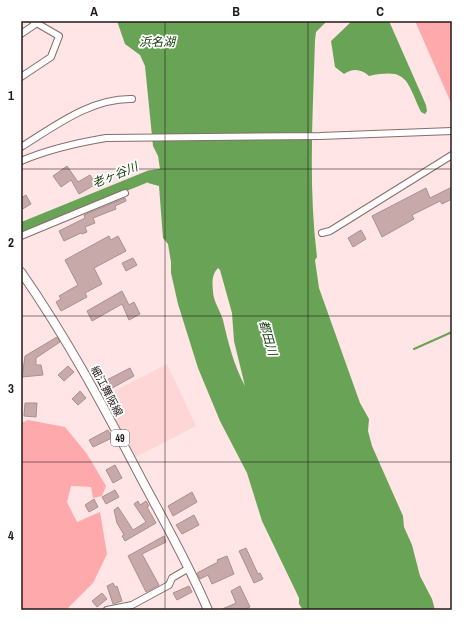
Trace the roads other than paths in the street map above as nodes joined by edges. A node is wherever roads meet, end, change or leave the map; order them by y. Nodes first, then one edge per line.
1 (35, 22) edge
2 (21, 34) edge
3 (21, 77) edge
4 (132, 99) dead end
5 (452, 131) edge
6 (21, 147) edge
7 (452, 155) edge
8 (21, 162) edge
9 (125, 193) dead end
10 (322, 233) dead end
11 (21, 236) edge
12 (21, 272) edge
13 (189, 568) junction
14 (107, 610) edge
15 (208, 610) edge

1 - 2 street
1 - 3 street
4 - 6 street
5 - 8 street
7 - 10 street
9 - 11 street
12 - 13 main road, 細江舞阪線 / 49
13 - 14 street
13 - 15 main road, 細江舞阪線 / 49

